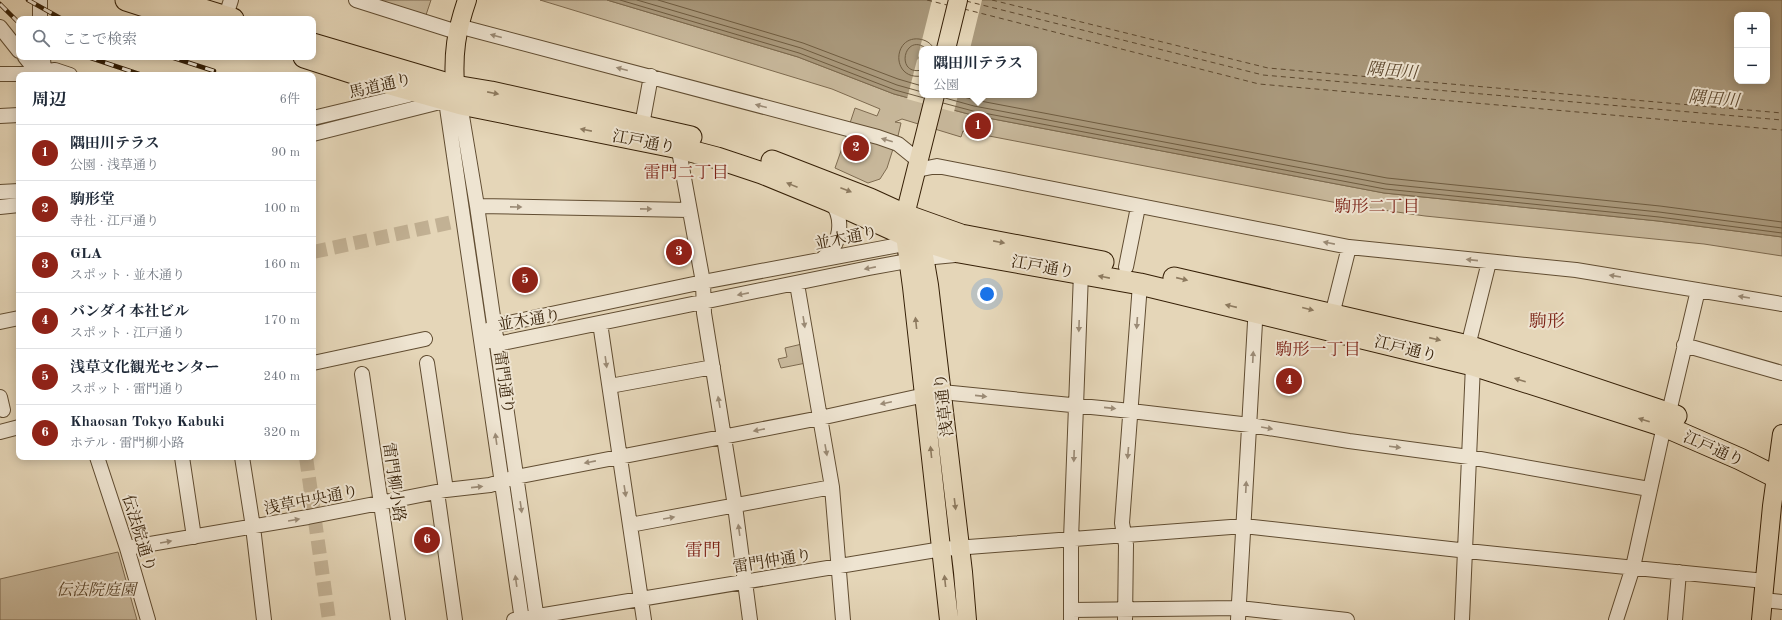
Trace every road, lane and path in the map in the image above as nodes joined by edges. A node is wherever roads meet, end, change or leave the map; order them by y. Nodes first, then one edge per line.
1 (40, 0) edge
2 (126, 0) edge
3 (171, 0) edge
4 (356, 0) edge
5 (466, 0) edge
6 (958, 0) edge
7 (229, 14) edge
8 (40, 16) edge
9 (176, 16) edge
10 (458, 29) junction
11 (2, 32) edge
12 (316, 45) edge
13 (947, 46) edge
14 (16, 48) edge
15 (27, 60) edge
16 (43, 60) edge
17 (314, 60) edge
18 (43, 72) edge
19 (44, 72) edge
20 (48, 72) edge
21 (61, 72) edge
22 (0, 74) edge
23 (16, 74) edge
24 (651, 76) junction
25 (419, 93) junction
26 (454, 97) junction
27 (934, 98) edge
28 (16, 114) edge
29 (0, 116) edge
30 (316, 117) edge
31 (642, 125) junction
32 (316, 133) edge
33 (678, 141) junction
34 (918, 166) junction
35 (16, 190) edge
36 (0, 192) edge
37 (828, 200) junction
38 (16, 205) edge
39 (477, 206) junction
40 (1138, 206) junction
41 (0, 207) edge
42 (689, 210) junction
43 (912, 239) junction
44 (1349, 247) junction
45 (839, 256) junction
46 (823, 258) junction
47 (1489, 262) junction
48 (1126, 267) junction
49 (844, 273) junction
50 (1081, 273) junction
51 (703, 282) junction
52 (797, 284) junction
53 (1140, 284) junction
54 (1698, 290) junction
55 (703, 302) junction
56 (1257, 304) junction
57 (1782, 304) edge
58 (1332, 315) junction
59 (16, 319) edge
60 (0, 322) edge
61 (600, 323) junction
62 (494, 326) junction
63 (481, 335) junction
64 (425, 339) dead end
65 (497, 344) junction
66 (1684, 345) junction
67 (1471, 355) junction
68 (316, 362) edge
69 (426, 363) dead end
70 (713, 367) junction
71 (1782, 373) edge
72 (362, 374) dead end
73 (610, 386) junction
74 (933, 393) junction
75 (1076, 405) junction
76 (1131, 411) junction
77 (820, 418) junction
78 (1666, 419) junction
79 (1250, 425) junction
80 (16, 428) edge
81 (0, 432) edge
82 (1782, 434) edge
83 (724, 436) junction
84 (620, 456) junction
85 (1469, 457) junction
86 (98, 460) edge
87 (182, 460) edge
88 (242, 460) edge
89 (1780, 470) edge
90 (516, 477) junction
91 (502, 482) junction
92 (832, 487) junction
93 (1649, 489) junction
94 (442, 491) junction
95 (381, 503) junction
96 (735, 506) junction
97 (630, 525) junction
98 (1244, 526) junction
99 (253, 527) junction
100 (1124, 535) junction
101 (194, 537) junction
102 (1071, 539) junction
103 (960, 546) junction
104 (127, 548) junction
105 (942, 549) junction
106 (1465, 551) junction
107 (839, 566) junction
108 (1633, 567) junction
109 (1679, 572) junction
110 (746, 581) junction
111 (1765, 581) junction
112 (641, 599) junction
113 (1764, 600) junction
114 (1782, 602) edge
115 (1238, 614) edge
116 (1071, 615) edge
117 (1125, 615) edge
118 (537, 618) edge
119 (148, 620) edge
120 (264, 620) edge
121 (398, 620) edge
122 (455, 620) edge
123 (519, 620) edge
124 (644, 620) edge
125 (750, 620) edge
126 (843, 620) edge
127 (949, 620) edge
128 (967, 620) edge
129 (1347, 620) edge
130 (1462, 620) edge
131 (1616, 620) edge
132 (1674, 620) edge
133 (1761, 620) edge

1 - 8 street
2 - 9 highway
3 - 7 highway
4 - 10 street
5 - 10 main road
6 - 13 main road
24 -> 10 street
10 - 26 main road
11 - 14 street
12 - 26 highway, 江戸通り
15 - 18 street
16 - 19 street
17 - 25 highway, 江戸通り
20 - 21 street
22 - 23 street
24 - 31 street
34 -> 24 street
25 - 26 highway, 江戸通り
25 - 30 street, 馬道通り
26 -> 31 highway, 江戸通り
26 - 32 street, 馬道通り
33 -> 26 highway, 江戸通り
26 - 39 street, 雷門通り
26 - 63 street, 雷門通り
27 - 34 main road, 浅草通り
28 - 29 street
31 - 33 highway, 江戸通り
37 -> 33 highway, 江戸通り
33 - 42 street
33 -> 43 highway, 江戸通り
34 - 40 street
34 - 43 main road, 浅草通り
35 - 36 street
37 - 43 highway, 江戸通り
37 - 46 street
38 - 41 street
39 -> 42 street
39 - 62 street, 雷門通り
44 -> 40 street
40 - 48 street
42 - 51 street
43 - 45 street, 並木通り
43 -> 48 highway, 江戸通り
43 -> 49 street, 並木通り
43 - 50 highway, 江戸通り
43 - 74 main road, 浅草通り
47 -> 44 street
44 - 58 street
45 - 46 street, 並木通り
45 - 49 street
46 - 51 street, 並木通り
54 -> 47 street
47 - 67 street
48 -> 56 highway, 江戸通り
49 - 52 street, 並木通り
53 -> 50 highway, 江戸通り
50 -> 75 street
51 - 55 street
51 - 62 street, 並木通り
52 -> 55 street, 並木通り
52 -> 77 street
56 -> 53 highway, 江戸通り
53 -> 76 street
57 -> 54 street
54 - 66 street
55 - 61 street, 並木通り
55 - 70 street
56 -> 58 highway, 江戸通り
56 - 67 highway, 江戸通り
79 -> 56 street
58 -> 67 highway, 江戸通り
59 - 60 street
61 - 65 street, 並木通り
61 -> 73 street
62 - 63 street, 並木通り
62 - 65 street, 雷門通り
63 - 65 street, 並木通り
91 -> 63 street, 雷門通り
64 - 68 street
65 - 90 street, 雷門通り
66 - 71 street
66 - 78 street
67 - 78 highway, 江戸通り
67 - 85 street
69 - 94 street
70 - 73 street
83 -> 70 street
72 - 95 street, 雷門柳小路
73 - 84 street
74 -> 75 street, 浅草中央通り
74 -> 77 street, 浅草中央通り
74 -> 103 main road, 浅草通り
105 -> 74 main road, 浅草通り
75 -> 76 street, 浅草中央通り
75 -> 102 street
76 - 79 street, 浅草中央通り
76 -> 100 street
77 -> 83 street, 浅草中央通り
77 -> 92 street
78 - 89 highway, 江戸通り
78 - 93 street
79 -> 85 street, 浅草中央通り
98 -> 79 street
80 - 81 street
82 - 89 main road
83 - 84 street, 浅草中央通り
83 - 96 street
84 -> 90 street, 浅草中央通り
84 -> 97 street
85 - 93 street, 浅草中央通り
85 - 106 street
86 - 104 street, 伝法院通り
87 - 101 street
88 - 99 street
89 - 111 main road
90 - 91 street, 浅草中央通り
90 -> 118 street, 雷門通り
94 -> 91 street, 浅草中央通り
123 -> 91 street, 雷門通り
92 - 96 street
92 - 107 street
93 - 108 street
94 - 95 street, 浅草中央通り
94 - 122 street
99 -> 95 street, 浅草中央通り
95 - 121 street, 雷門柳小路
97 -> 96 street
110 -> 96 street
97 - 112 street
98 - 100 street, 雷門仲通り
98 - 106 street, 雷門仲通り
98 - 115 street
99 - 101 street, 浅草中央通り
99 - 120 street
100 - 102 street, 雷門仲通り
100 - 117 street
104 -> 101 street, 浅草中央通り
102 - 103 street, 雷門仲通り
102 - 116 street
103 - 105 street, 雷門仲通り
103 - 128 main road, 浅草通り
104 - 119 street, 伝法院通り
105 - 107 street, 雷門仲通り
127 -> 105 main road, 浅草通り
106 - 108 street, 雷門仲通り
106 - 130 street
107 - 110 street, 雷門仲通り
107 - 126 street
108 - 109 street, 雷門仲通り
108 - 131 street
109 - 111 street, 雷門仲通り
109 - 132 street
110 - 112 street, 雷門仲通り
110 - 125 street
111 - 113 main road
112 - 118 street, 雷門仲通り
112 - 124 street
113 - 114 street
113 - 133 main road
115 - 117 street
115 - 129 street
116 - 117 street
118 - 123 street, 雷門仲通り

